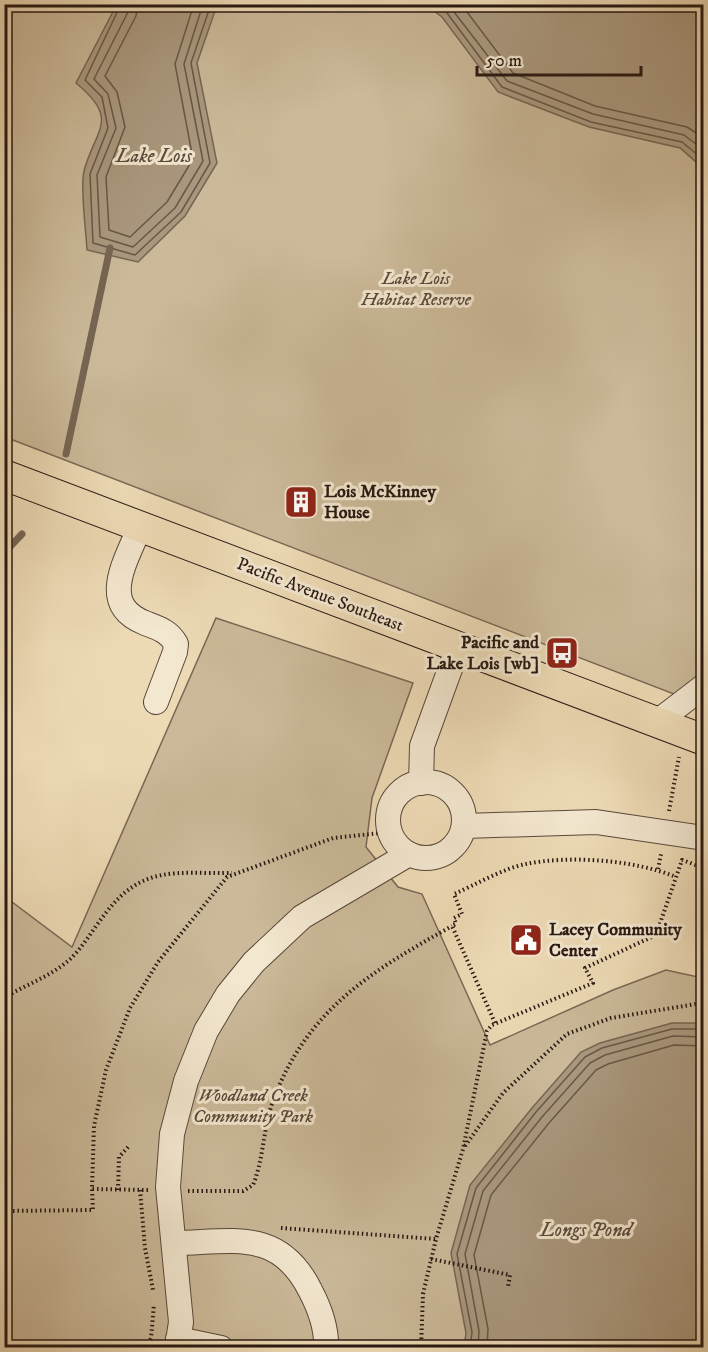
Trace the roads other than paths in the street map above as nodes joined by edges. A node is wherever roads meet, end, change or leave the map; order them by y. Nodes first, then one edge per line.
1 (4, 475) edge
2 (140, 526) junction
3 (458, 647) junction
4 (704, 686) edge
5 (156, 702) dead end
6 (657, 722) junction
7 (694, 736) edge
8 (421, 783) junction
9 (464, 826) junction
10 (704, 838) edge
11 (409, 854) junction
12 (175, 1243) junction
13 (178, 1343) edge
14 (221, 1347) edge
15 (326, 1347) edge

1 - 2 main road, Pacific Avenue Southeast
2 - 3 main road, Pacific Avenue Southeast
2 - 5 street
3 - 6 main road, Pacific Avenue Southeast
3 - 8 street
4 - 6 street
6 - 7 main road, Pacific Avenue Southeast
8 - 9 street
8 - 11 street
9 - 10 street
9 - 11 street
11 - 12 street
12 - 13 street
12 - 15 street
13 - 14 street

